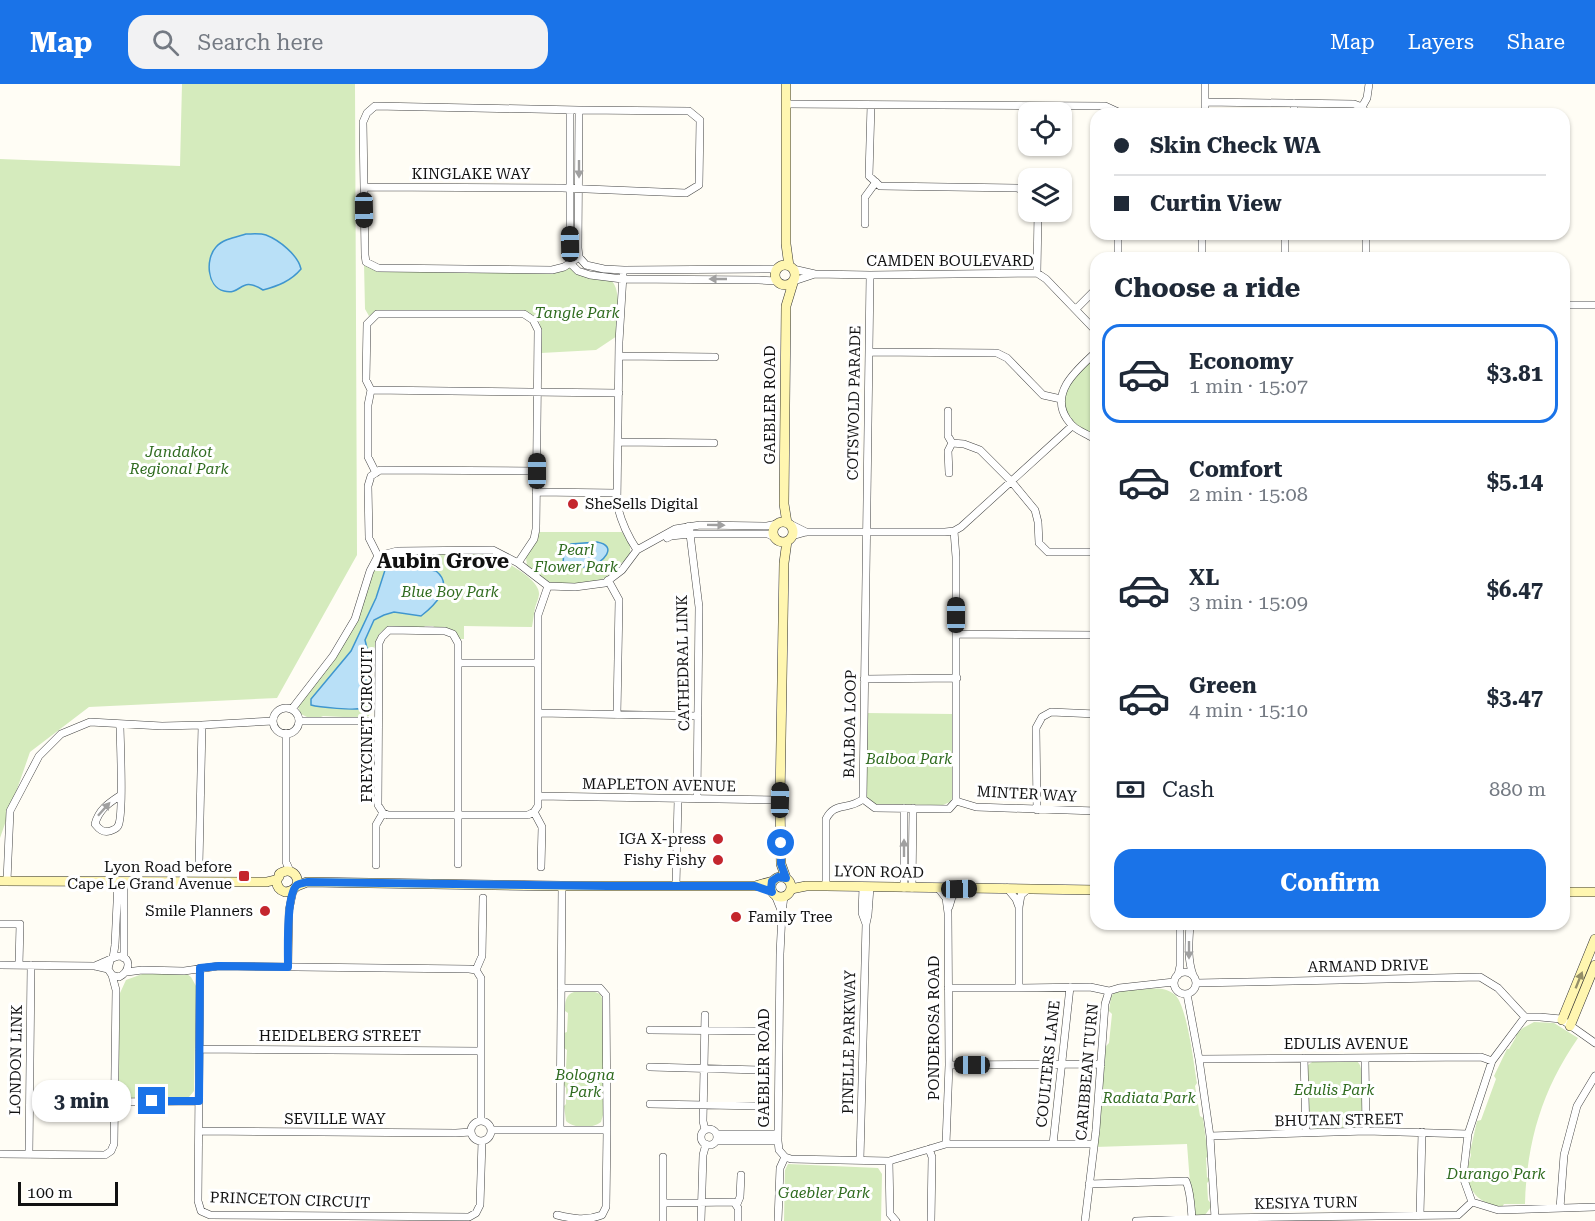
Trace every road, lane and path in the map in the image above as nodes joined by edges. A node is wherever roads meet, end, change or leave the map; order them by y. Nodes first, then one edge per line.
1 (786, 84) edge
2 (1205, 84) edge
3 (1368, 84) edge
4 (1205, 102) junction
5 (1294, 103) junction
6 (786, 104) junction
7 (871, 105) junction
8 (1362, 107) joint
9 (1109, 108) edge
10 (1205, 108) edge
11 (1294, 108) edge
12 (570, 110) junction
13 (579, 110) junction
14 (876, 182) junction
15 (364, 187) junction
16 (569, 188) junction
17 (1018, 188) edge
18 (579, 189) junction
19 (1038, 222) edge
20 (865, 224) dead end
21 (579, 257) junction
22 (570, 263) junction
23 (785, 267) junction
24 (624, 270) junction
25 (1036, 273) junction
26 (815, 274) junction
27 (870, 275) junction
28 (622, 279) junction
29 (777, 282) junction
30 (794, 282) junction
31 (1090, 295) edge
32 (1570, 305) edge
33 (1595, 305) edge
34 (786, 306) junction
35 (1076, 309) junction
36 (1090, 325) edge
37 (869, 352) junction
38 (619, 356) junction
39 (715, 357) dead end
40 (1090, 358) edge
41 (371, 390) junction
42 (536, 393) junction
43 (619, 393) junction
44 (1061, 399) junction
45 (948, 411) dead end
46 (1072, 426) junction
47 (1090, 436) edge
48 (619, 442) junction
49 (714, 443) dead end
50 (952, 443) junction
51 (537, 471) junction
52 (949, 472) dead end
53 (376, 473) junction
54 (1011, 481) junction
55 (536, 492) junction
56 (617, 493) junction
57 (783, 523) junction
58 (689, 530) junction
59 (954, 531) junction
60 (806, 532) junction
61 (866, 532) junction
62 (783, 539) junction
63 (639, 549) junction
64 (1090, 552) edge
65 (378, 556) junction
66 (518, 563) junction
67 (608, 580) junction
68 (548, 586) junction
69 (956, 634) junction
70 (1090, 635) edge
71 (458, 663) junction
72 (538, 663) junction
73 (957, 678) junction
74 (864, 679) junction
75 (292, 709) junction
76 (538, 713) junction
77 (1090, 714) edge
78 (617, 715) junction
79 (698, 716) junction
80 (273, 721) junction
81 (299, 721) junction
82 (377, 721) junction
83 (120, 724) junction
84 (202, 725) junction
85 (286, 733) junction
86 (121, 795) junction
87 (538, 796) junction
88 (678, 799) junction
89 (697, 799) junction
90 (863, 799) junction
91 (780, 800) junction
92 (956, 801) junction
93 (904, 808) junction
94 (913, 808) junction
95 (1037, 810) junction
96 (1090, 811) edge
97 (534, 812) junction
98 (383, 813) junction
99 (459, 815) junction
100 (199, 864) dead end
101 (458, 864) dead end
102 (781, 864) junction
103 (376, 865) dead end
104 (541, 867) dead end
105 (286, 880) junction
106 (774, 880) junction
107 (3, 881) edge
108 (121, 882) junction
109 (562, 886) junction
110 (676, 886) junction
111 (755, 886) junction
112 (826, 886) junction
113 (866, 887) junction
114 (783, 888) junction
115 (908, 888) junction
116 (1007, 888) junction
117 (1029, 888) junction
118 (939, 889) junction
119 (959, 889) junction
120 (1090, 890) edge
121 (1570, 892) edge
122 (1579, 892) junction
123 (1595, 892) edge
124 (1595, 897) edge
125 (483, 898) dead end
126 (1018, 907) junction
127 (948, 913) junction
128 (0, 924) edge
129 (1180, 930) edge
130 (1190, 930) edge
131 (1595, 939) edge
132 (111, 959) junction
133 (126, 960) junction
134 (0, 965) edge
135 (19, 965) junction
136 (31, 965) junction
137 (1595, 965) edge
138 (95, 966) junction
139 (288, 967) junction
140 (200, 968) junction
141 (142, 970) junction
142 (476, 970) junction
143 (110, 972) junction
144 (124, 974) junction
145 (1178, 975) junction
146 (1195, 979) junction
147 (1174, 982) junction
148 (1070, 987) junction
149 (561, 988) junction
150 (948, 988) junction
151 (1019, 988) junction
152 (116, 990) junction
153 (1109, 991) junction
154 (1187, 994) junction
155 (705, 1015) dead end
156 (1525, 1017) junction
157 (1562, 1020) junction
158 (1570, 1026) junction
159 (650, 1030) dead end
160 (705, 1031) junction
161 (760, 1031) dead end
162 (1595, 1043) edge
163 (199, 1049) junction
164 (481, 1051) junction
165 (1304, 1058) junction
166 (1365, 1058) junction
167 (1199, 1059) junction
168 (1492, 1061) junction
169 (1061, 1064) junction
170 (1101, 1064) junction
171 (949, 1065) junction
172 (650, 1067) dead end
173 (704, 1069) junction
174 (760, 1070) dead end
175 (1595, 1076) edge
176 (199, 1101) junction
177 (115, 1102) junction
178 (650, 1104) dead end
179 (704, 1104) junction
180 (762, 1106) dead end
181 (481, 1120) junction
182 (491, 1130) junction
183 (560, 1130) junction
184 (607, 1130) junction
185 (705, 1130) junction
186 (199, 1131) junction
187 (1365, 1131) junction
188 (471, 1132) junction
189 (1422, 1132) junction
190 (1306, 1133) junction
191 (1468, 1134) junction
192 (1210, 1136) junction
193 (717, 1137) junction
194 (778, 1138) junction
195 (482, 1141) junction
196 (706, 1144) junction
197 (946, 1144) junction
198 (1053, 1144) junction
199 (1094, 1144) junction
200 (929, 1149) junction
201 (0, 1154) edge
202 (29, 1155) junction
203 (663, 1157) dead end
204 (784, 1157) junction
205 (860, 1160) junction
206 (889, 1161) junction
207 (741, 1175) dead end
208 (1089, 1184) junction
209 (1472, 1202) junction
210 (663, 1203) junction
211 (701, 1203) junction
212 (736, 1204) junction
213 (1595, 1207) edge
214 (1560, 1208) junction
215 (557, 1215) dead end
216 (1420, 1215) junction
217 (1215, 1218) junction
218 (1192, 1219) junction
219 (663, 1221) edge
220 (701, 1221) edge
221 (738, 1221) edge
222 (778, 1221) edge
223 (896, 1221) edge
224 (931, 1221) edge
225 (1085, 1221) edge
226 (1136, 1221) edge

1 - 6 street
2 - 4 street
3 - 8 street
4 - 5 street
4 - 10 street
5 - 8 street
5 - 11 street
6 - 7 street
6 - 23 street
7 - 9 street
7 - 14 street
12 - 13 street
12 - 15 street
12 - 16 street
13 -> 18 street
13 - 18 street, KINGLAKE WAY
14 - 17 street
14 - 20 street
15 - 16 street, KINGLAKE WAY
15 - 22 street
16 - 18 street, KINGLAKE WAY
16 - 22 street
18 - 21 street
19 - 25 street
21 - 22 street
21 - 24 street, CAMDEN BOULEVARD
22 - 28 street
23 - 24 street, CAMDEN BOULEVARD
23 - 26 street, CAMDEN BOULEVARD
23 - 29 street
23 - 30 street
24 - 28 street
25 - 27 street, CAMDEN BOULEVARD
25 - 35 street, CAMDEN BOULEVARD
26 - 27 street, CAMDEN BOULEVARD
26 - 30 street, CAMDEN BOULEVARD
27 - 37 street, COTSWOLD PARADE
29 -> 28 street
28 - 38 street
29 - 30 street
29 - 34 street, GAEBLER ROAD
30 - 34 street, GAEBLER ROAD
31 - 35 street
32 - 33 street
34 - 57 street, GAEBLER ROAD
35 - 36 street, CAMDEN BOULEVARD
37 - 44 street
37 - 61 street, COTSWOLD PARADE
38 - 39 street
38 - 43 street
40 - 44 street
41 - 42 street
41 - 42 street
41 - 53 street
42 - 43 street
42 - 51 street
43 - 48 street
44 - 46 street
45 - 50 street
46 - 47 street
46 - 54 street
48 - 49 street
48 - 56 street
50 - 52 street
50 - 54 street
51 - 53 street
51 - 55 street
53 - 65 street
54 - 59 street
54 - 64 street
55 - 56 street
55 - 66 street
56 - 63 street
58 -> 57 street
57 - 60 street
57 - 62 street, GAEBLER ROAD
57 - 62 street, GAEBLER ROAD
58 - 62 street
58 - 63 street
58 - 79 street, CATHEDRAL LINK
59 - 61 street
59 - 69 street
60 - 61 street
60 - 62 street
61 - 74 street, BALBOA LOOP
62 - 91 street, GAEBLER ROAD
63 - 67 street
65 - 66 street
65 - 75 street
66 - 68 street
67 - 68 street
67 - 78 street
68 - 72 street
69 - 70 street
69 - 73 street
71 - 72 street
71 - 82 street, FREYCINET CIRCUIT
71 - 99 street, FREYCINET CIRCUIT
72 - 76 street
73 - 74 street
73 - 92 street
74 - 90 street, BALBOA LOOP
75 - 80 street
75 - 81 street
76 - 78 street
76 - 87 street
77 - 95 street
78 - 79 street
79 - 89 street, CATHEDRAL LINK
80 - 84 street
80 - 85 street
81 - 82 street
81 - 85 street
82 - 98 street, FREYCINET CIRCUIT
83 - 84 street
83 - 86 street
83 - 107 street
84 - 100 street
85 - 105 street
86 -> 86 street
87 - 88 street, MAPLETON AVENUE
87 - 97 street
88 - 89 street, MAPLETON AVENUE
88 - 110 street
89 - 91 street, MAPLETON AVENUE
90 - 93 street, BALBOA LOOP
90 - 112 street
91 - 102 street, GAEBLER ROAD
92 - 94 street, BALBOA LOOP
92 - 95 street, MINTER WAY
93 - 94 street, BALBOA LOOP
115 -> 93 street
94 - 115 street
95 - 96 street, MINTER WAY
97 - 99 street, FREYCINET CIRCUIT
97 - 104 street
98 - 99 street, FREYCINET CIRCUIT
98 - 103 street
99 - 101 street
102 - 106 street, GAEBLER ROAD
102 - 114 street, GAEBLER ROAD
105 - 108 street, LYON ROAD
105 - 109 street, LYON ROAD
105 - 139 street
106 - 111 street, LYON ROAD
106 - 114 street
107 - 108 street, LYON ROAD
108 - 132 street
108 - 133 street
109 - 110 street, LYON ROAD
109 - 149 street
110 - 111 street, LYON ROAD
111 - 114 street, LYON ROAD
112 - 113 street, LYON ROAD
112 - 114 street, LYON ROAD
113 - 115 street, LYON ROAD
113 - 205 street, PINELLE PARKWAY
114 - 194 street, GAEBLER ROAD
115 - 118 street, LYON ROAD
116 - 117 street, LYON ROAD
116 - 119 street, LYON ROAD
116 - 126 street
117 - 120 street, LYON ROAD
117 - 126 street
118 - 119 street, LYON ROAD
118 - 127 street, PONDEROSA ROAD
119 - 127 street, PONDEROSA ROAD
121 - 122 street
122 - 123 street
122 - 124 street
125 - 142 street
126 - 151 street
127 - 150 street, PONDEROSA ROAD
128 - 135 street
129 - 145 street
130 -> 146 street
157 -> 131 street
132 - 133 street
132 - 138 street
132 - 143 street
133 - 141 street
133 - 144 street
134 - 135 street
135 - 136 street
136 - 138 street
136 - 202 street, LONDON LINK
137 - 158 street
138 - 143 street
139 - 140 street
139 - 142 street
140 - 141 street
140 - 163 street, PRINCETON CIRCUIT
141 - 144 street
142 - 164 street
143 - 144 street
143 - 152 street
144 - 152 street
145 - 146 street
145 - 147 street
146 - 154 street
146 - 156 street, ARMAND DRIVE
147 - 153 street, CARIBBEAN TURN
147 - 154 street
148 - 151 street
148 - 153 street
148 - 169 street, COULTERS LANE
149 - 183 street
149 - 184 street
150 - 151 street
150 - 171 street, PONDEROSA ROAD
152 - 177 street
153 - 170 street, CARIBBEAN TURN
154 - 167 street
155 - 160 street
156 - 157 street
156 - 168 street
157 - 158 street
158 - 162 street
159 - 160 street
160 - 161 street
160 - 173 street
163 - 164 street, HEIDELBERG STREET
163 - 176 street, PRINCETON CIRCUIT
164 - 181 street
165 - 166 street, EDULIS AVENUE
165 - 167 street, EDULIS AVENUE
165 - 190 street
166 - 168 street, EDULIS AVENUE
166 - 187 street
167 - 192 street
168 - 191 street
169 - 170 street
169 - 171 street
169 - 198 street, COULTERS LANE
170 - 199 street, CARIBBEAN TURN
171 - 197 street, PONDEROSA ROAD
172 - 173 street
173 - 174 street
173 - 179 street
175 - 214 street
176 - 177 street
176 - 186 street, PRINCETON CIRCUIT
177 - 202 street
178 - 179 street
179 - 180 street
179 - 185 street
181 - 182 street
181 - 188 street
182 - 183 street
182 - 195 street
183 - 184 street
184 - 215 street
185 - 193 street
185 - 196 street
186 - 188 street, SEVILLE WAY
186 - 195 street, PRINCETON CIRCUIT
187 - 189 street, BHUTAN STREET
187 - 190 street, BHUTAN STREET
188 - 195 street
189 - 191 street, BHUTAN STREET
189 - 216 street
190 - 192 street, BHUTAN STREET
191 - 209 street
192 - 217 street
193 - 194 street
193 - 196 street
194 - 204 street, GAEBLER ROAD
196 - 211 street
197 - 198 street
197 - 200 street
198 - 199 street
199 - 208 street, CARIBBEAN TURN
200 - 206 street
200 - 224 street
201 - 202 street
203 - 210 street
204 - 205 street
204 - 222 street, GAEBLER ROAD
205 - 206 street
206 - 223 street
207 - 212 street
208 - 218 street
208 - 225 street, CARIBBEAN TURN
209 - 214 street
209 - 216 street, KESIYA TURN
210 - 211 street
210 - 219 street
211 - 212 street
211 - 220 street
212 - 221 street
213 - 214 street
216 - 217 street, KESIYA TURN
217 - 218 street, KESIYA TURN
218 - 226 street, KESIYA TURN

